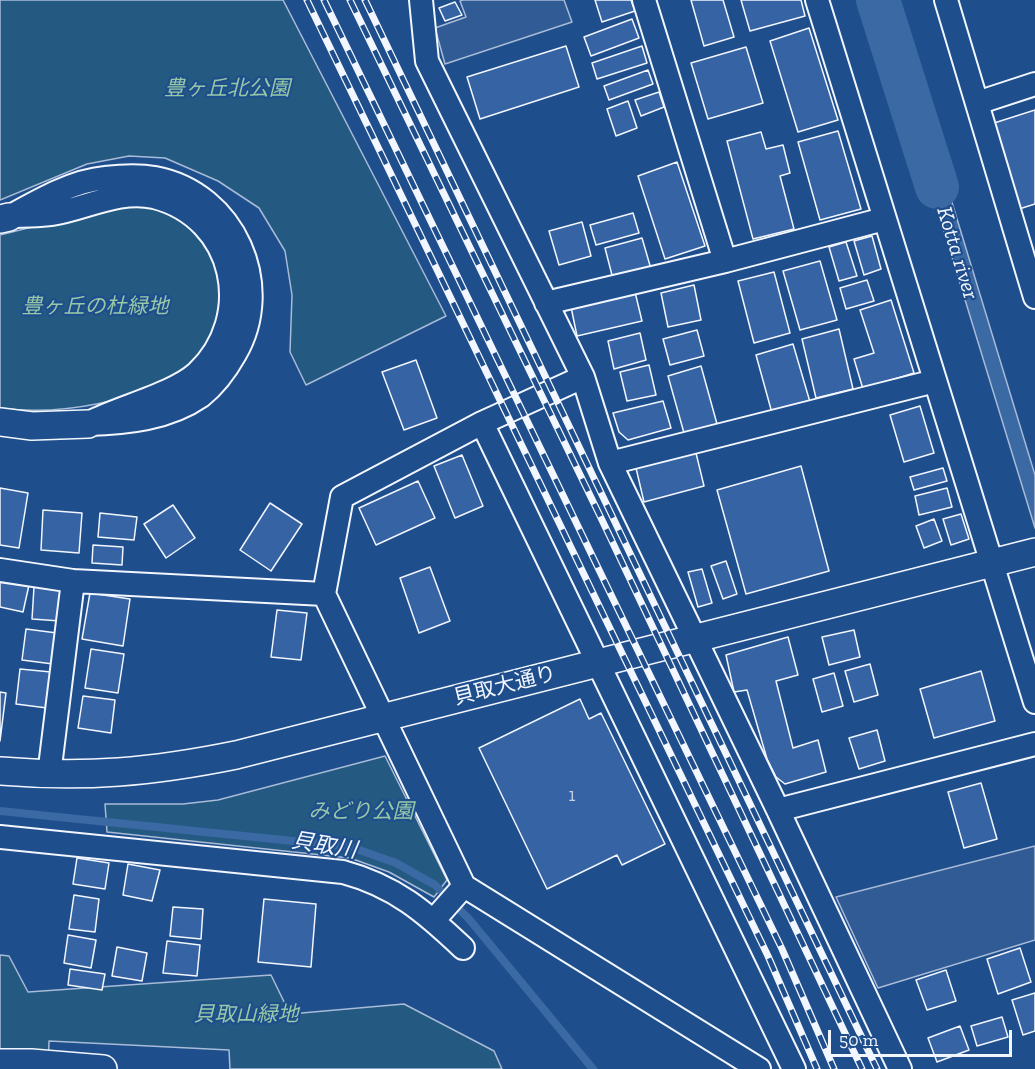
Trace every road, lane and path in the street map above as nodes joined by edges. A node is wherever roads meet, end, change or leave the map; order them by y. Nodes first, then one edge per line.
1 (421, 0) edge
2 (644, 0) edge
3 (817, 0) edge
4 (946, 0) edge
5 (1035, 84) edge
6 (977, 103) junction
7 (4, 218) edge
8 (884, 219) junction
9 (725, 261) junction
10 (1035, 297) edge
11 (546, 303) junction
12 (584, 377) junction
13 (935, 381) junction
14 (0, 422) edge
15 (482, 423) junction
16 (88, 424) joint
17 (610, 463) junction
18 (1035, 552) edge
19 (999, 562) junction
20 (0, 570) edge
21 (73, 581) junction
22 (324, 594) junction
23 (694, 638) junction
24 (598, 663) junction
25 (1035, 702) edge
26 (385, 717) junction
27 (1035, 744) edge
28 (0, 771) edge
29 (49, 775) junction
30 (778, 810) junction
31 (0, 837) edge
32 (462, 888) junction
33 (437, 917) junction
34 (463, 948) dead end
35 (0, 1063) edge
36 (103, 1069) edge
37 (759, 1069) edge
38 (794, 1069) edge
39 (900, 1069) edge

1 - 11 street
2 - 9 street
3 - 8 street
4 - 6 street
5 - 6 street
6 - 10 street
7 - 16 street
8 - 9 street
8 - 13 street
9 - 11 street
11 - 12 street
12 - 15 street
12 - 17 street
13 - 17 street
13 - 19 street
14 - 16 street
15 - 22 street
15 - 24 street
17 - 23 street
18 - 19 street, 貝取大通り
19 - 23 street, 貝取大通り
19 - 25 street
20 - 21 street
21 - 22 street
21 - 29 street
22 - 26 street
23 - 24 street, 貝取大通り
23 - 30 street
24 - 26 street, 貝取大通り
24 - 38 street
26 - 29 street, 貝取大通り
26 - 32 street
27 - 30 street
28 - 29 street, 貝取大通り
30 - 39 street
31 - 33 street
32 - 33 street
32 - 37 street
33 - 34 street
35 - 36 street

